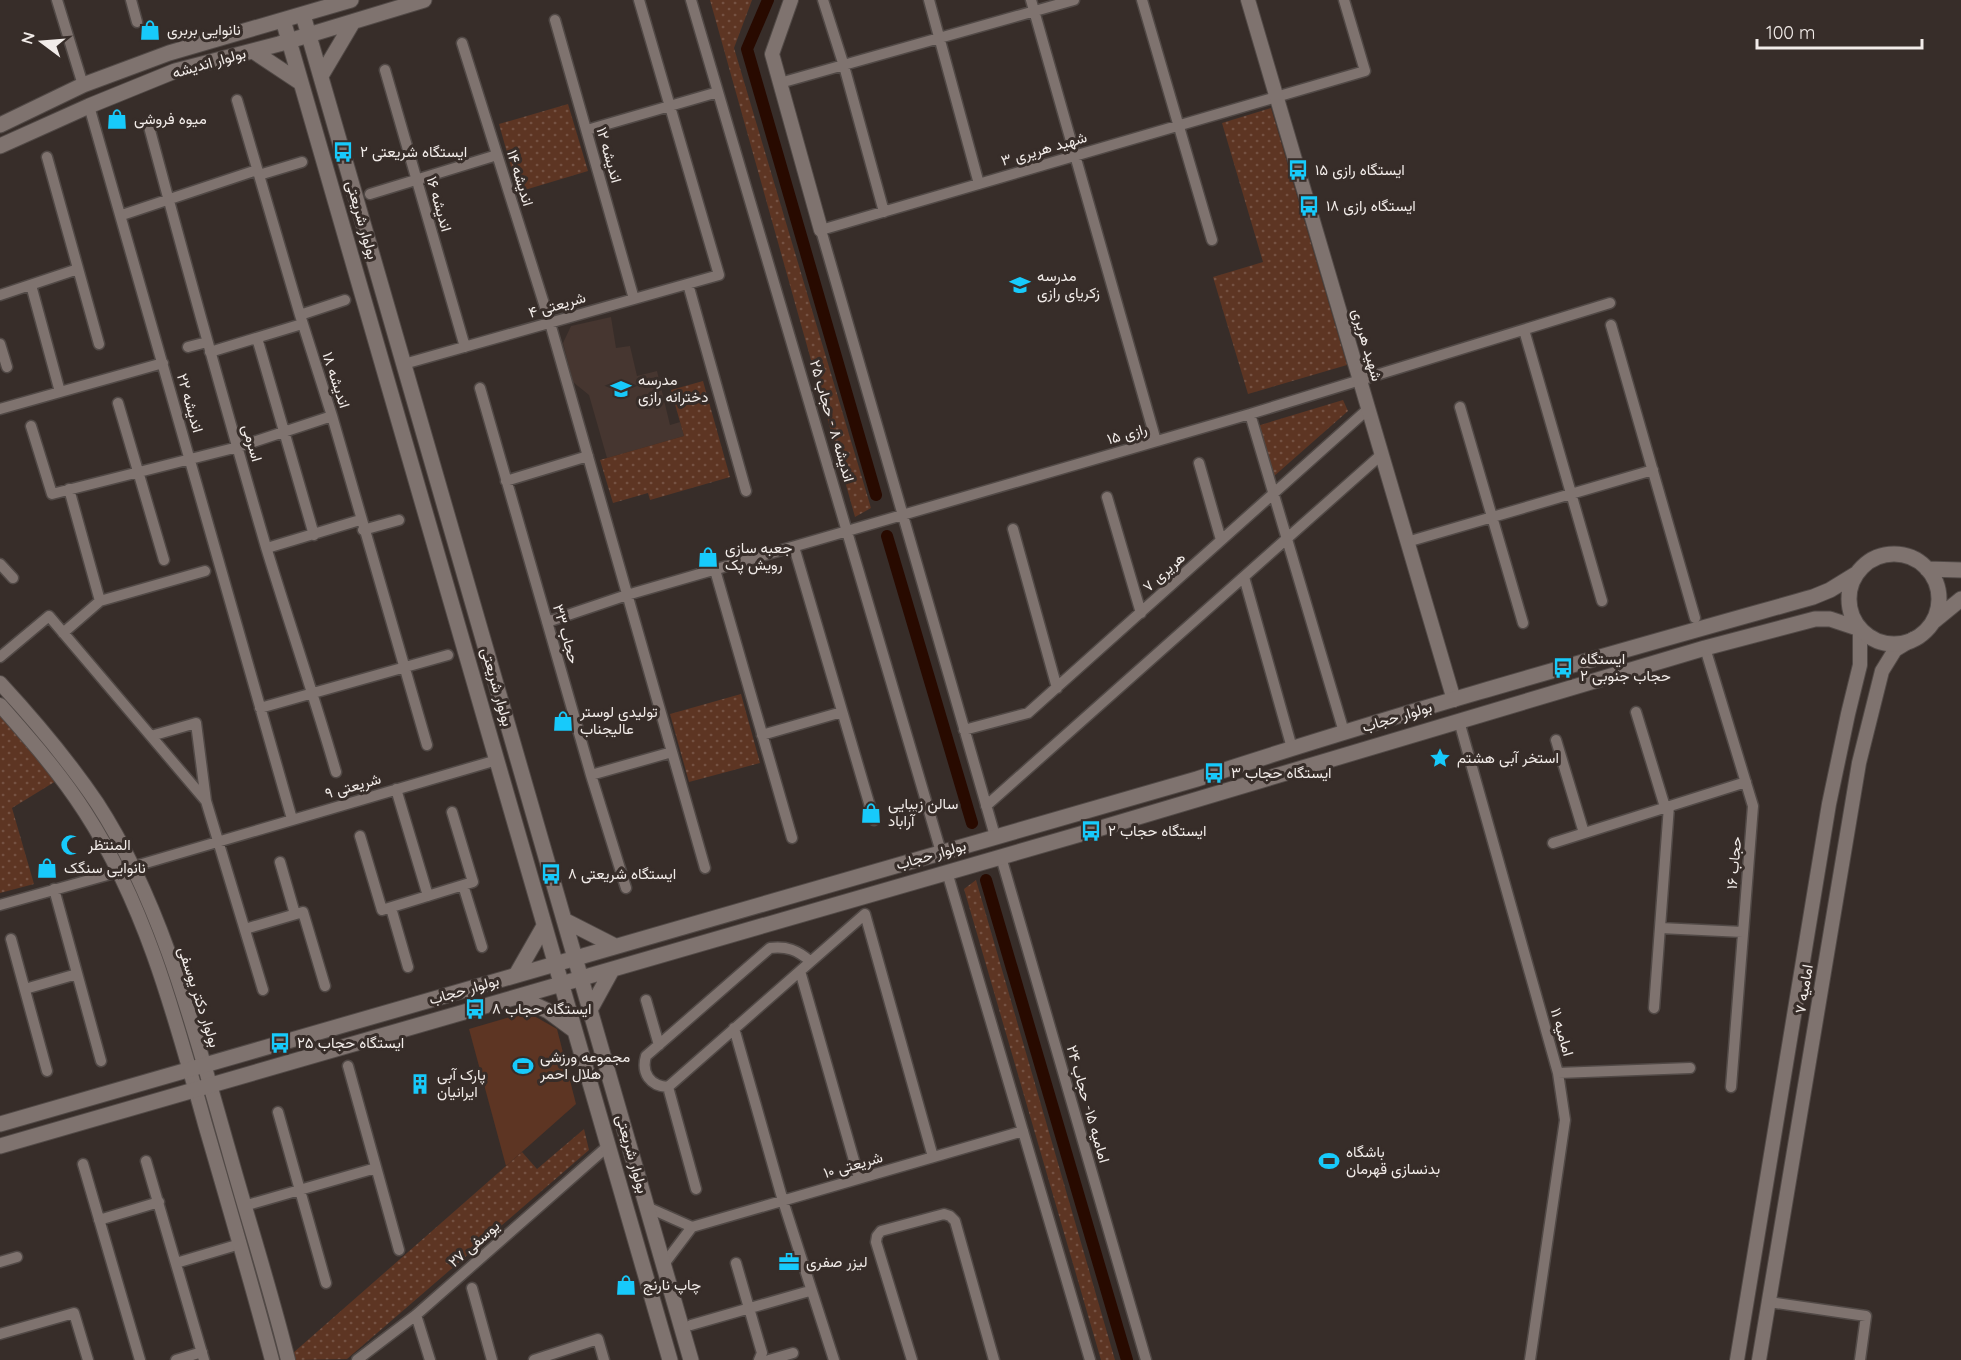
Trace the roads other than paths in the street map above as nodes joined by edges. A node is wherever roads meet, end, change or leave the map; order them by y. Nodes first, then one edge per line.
1 (57, 0) edge
2 (131, 0) edge
3 (351, 0) edge
4 (424, 0) edge
5 (639, 0) edge
6 (691, 0) edge
7 (791, 0) edge
8 (823, 0) edge
9 (929, 0) edge
10 (1031, 0) edge
11 (1074, 0) edge
12 (1142, 0) edge
13 (1248, 0) edge
14 (1344, 0) edge
15 (1034, 11) junction
16 (303, 15) junction
17 (283, 20) junction
18 (555, 20) dead end
19 (137, 22) dead end
20 (353, 22) junction
21 (309, 35) junction
22 (940, 38) junction
23 (289, 41) junction
24 (462, 43) dead end
25 (253, 51) junction
26 (844, 66) junction
27 (385, 69) dead end
28 (321, 76) junction
29 (301, 83) junction
30 (780, 83) junction
31 (83, 85) junction
32 (718, 92) junction
33 (1276, 97) junction
34 (237, 100) dead end
35 (89, 106) junction
36 (670, 106) junction
37 (148, 123) dead end
38 (0, 125) edge
39 (1178, 126) junction
40 (586, 130) junction
41 (0, 146) edge
42 (497, 154) junction
43 (1074, 156) junction
44 (47, 157) dead end
45 (302, 162) dead end
46 (258, 173) junction
47 (417, 180) junction
48 (979, 184) junction
49 (370, 194) dead end
50 (168, 199) junction
51 (884, 212) junction
52 (122, 215) junction
53 (821, 230) junction
54 (1212, 240) dead end
55 (78, 269) junction
56 (688, 284) junction
57 (31, 285) junction
58 (0, 295) edge
59 (634, 299) junction
60 (345, 300) dead end
61 (1610, 303) dead end
62 (301, 319) junction
63 (550, 323) junction
64 (1611, 325) dead end
65 (1524, 330) junction
66 (258, 338) junction
67 (0, 344) edge
68 (99, 345) dead end
69 (188, 347) dead end
70 (209, 347) junction
71 (465, 347) junction
72 (164, 363) junction
73 (404, 364) junction
74 (7, 368) dead end
75 (1360, 381) junction
76 (480, 388) dead end
77 (60, 392) junction
78 (118, 403) dead end
79 (1460, 407) dead end
80 (0, 409) edge
81 (1368, 409) junction
82 (1250, 414) junction
83 (332, 416) junction
84 (31, 426) dead end
85 (284, 432) junction
86 (1156, 441) junction
87 (238, 447) junction
88 (1382, 454) junction
89 (588, 456) junction
90 (191, 460) junction
91 (1199, 463) dead end
92 (1653, 470) junction
93 (137, 474) junction
94 (506, 481) junction
95 (69, 489) junction
96 (746, 491) dead end
97 (1273, 494) junction
98 (1571, 494) junction
99 (1107, 497) dead end
100 (903, 515) junction
101 (1492, 517) junction
102 (399, 520) dead end
103 (362, 525) junction
104 (1013, 529) dead end
105 (847, 532) junction
106 (314, 535) junction
107 (1288, 538) junction
108 (1221, 540) junction
109 (1407, 542) junction
110 (794, 547) junction
111 (267, 548) junction
112 (164, 560) dead end
113 (0, 564) edge
114 (1928, 569) junction
115 (715, 570) junction
116 (1961, 570) edge
117 (205, 571) dead end
118 (1856, 574) junction
119 (1244, 577) junction
120 (13, 578) dead end
121 (627, 595) junction
122 (1961, 598) edge
123 (100, 601) junction
124 (1602, 601) dead end
125 (1141, 613) junction
126 (1695, 618) dead end
127 (547, 622) junction
128 (1522, 623) dead end
129 (1931, 624) junction
130 (1860, 629) junction
131 (63, 633) junction
132 (1914, 639) junction
133 (1705, 648) junction
134 (448, 655) dead end
135 (0, 657) edge
136 (404, 668) junction
137 (0, 683) edge
138 (1057, 688) junction
139 (313, 693) junction
140 (1454, 700) junction
141 (0, 705) edge
142 (260, 708) junction
143 (842, 712) junction
144 (1636, 712) dead end
145 (1459, 721) junction
146 (964, 730) junction
147 (1344, 732) junction
148 (762, 735) junction
149 (151, 736) junction
150 (1556, 740) dead end
151 (427, 745) dead end
152 (1292, 748) junction
153 (672, 752) junction
154 (496, 760) junction
155 (336, 772) dead end
156 (591, 776) junction
157 (1197, 779) junction
158 (1746, 782) junction
159 (396, 789) junction
160 (1202, 798) junction
161 (206, 801) junction
162 (986, 806) junction
163 (1667, 807) junction
164 (452, 812) dead end
165 (292, 819) junction
166 (874, 820) dead end
167 (1584, 833) junction
168 (360, 836) dead end
169 (995, 836) junction
170 (792, 838) dead end
171 (219, 841) junction
172 (1553, 843) dead end
173 (941, 852) junction
174 (1001, 857) junction
175 (280, 862) dead end
176 (132, 867) junction
177 (705, 868) dead end
178 (118, 872) junction
179 (947, 872) junction
180 (463, 885) junction
181 (626, 888) dead end
182 (54, 889) junction
183 (428, 896) junction
184 (0, 905) edge
185 (390, 908) junction
186 (299, 913) junction
187 (564, 920) junction
188 (544, 926) junction
189 (1660, 928) junction
190 (245, 929) junction
191 (1743, 932) junction
192 (11, 939) dead end
193 (615, 946) junction
194 (482, 947) dead end
195 (575, 958) junction
196 (810, 962) junction
197 (555, 963) junction
198 (408, 967) dead end
199 (612, 970) junction
200 (800, 971) junction
201 (77, 974) junction
202 (516, 975) junction
203 (581, 979) junction
204 (561, 985) junction
205 (325, 986) dead end
206 (24, 989) junction
207 (263, 990) dead end
208 (518, 997) junction
209 (646, 1000) dead end
210 (1654, 1008) dead end
211 (590, 1010) junction
212 (734, 1028) junction
213 (575, 1031) junction
214 (659, 1045) junction
215 (100, 1061) dead end
216 (348, 1066) dead end
217 (197, 1067) junction
218 (1690, 1068) dead end
219 (47, 1071) dead end
220 (1558, 1073) junction
221 (668, 1087) junction
222 (1731, 1087) dead end
223 (203, 1088) junction
224 (278, 1112) dead end
225 (0, 1124) edge
226 (1023, 1131) junction
227 (0, 1146) edge
228 (608, 1146) junction
229 (933, 1157) junction
230 (146, 1161) dead end
231 (83, 1164) dead end
232 (376, 1168) junction
233 (860, 1178) junction
234 (696, 1189) dead end
235 (300, 1190) junction
236 (1763, 1200) junction
237 (783, 1201) junction
238 (159, 1203) junction
239 (1785, 1204) junction
240 (244, 1206) junction
241 (647, 1207) junction
242 (99, 1220) junction
243 (692, 1227) junction
244 (240, 1244) junction
245 (399, 1250) dead end
246 (17, 1257) dead end
247 (0, 1262) edge
248 (176, 1263) junction
249 (736, 1263) dead end
250 (664, 1264) junction
251 (326, 1283) dead end
252 (472, 1288) dead end
253 (806, 1292) dead end
254 (1769, 1302) junction
255 (750, 1308) junction
256 (416, 1315) junction
257 (691, 1325) dead end
258 (0, 1334) edge
259 (793, 1353) dead end
260 (203, 1356) edge
261 (546, 1358) edge
262 (88, 1360) edge
263 (140, 1360) edge
264 (177, 1360) edge
265 (272, 1360) edge
266 (288, 1360) edge
267 (357, 1360) edge
268 (430, 1360) edge
269 (492, 1360) edge
270 (534, 1360) edge
271 (604, 1360) edge
272 (670, 1360) edge
273 (691, 1360) edge
274 (759, 1360) edge
275 (769, 1360) edge
276 (834, 1360) edge
277 (912, 1360) edge
278 (994, 1360) edge
279 (1090, 1360) edge
280 (1146, 1360) edge
281 (1530, 1360) edge
282 (1737, 1360) edge
283 (1759, 1360) edge
284 (1860, 1360) edge

1 - 31 street
2 - 19 street
3 - 16 main road, بولوار اندیشه
4 - 20 main road, بولوار اندیشه
5 - 36 street
6 - 32 street, اندیشه ۸ - حجاب ۲۵
7 - 30 street
8 - 26 street
9 - 22 street
10 - 15 street
11 - 15 street
12 - 39 street
13 - 33 street, شهید هریری
14 - 33 street, شهید هریری ۳
15 - 22 street
15 - 43 street
16 - 17 main road, بولوار اندیشه
16 - 21 main road, بولوار شریعتی
17 - 23 main road, بولوار شریعتی
17 - 31 main road, بولوار اندیشه
18 - 40 street, اندیشه ۱۲
20 - 21 main road, بولوار اندیشه
20 - 28 main road
21 - 23 main road, بولوار اندیشه
21 - 28 main road, بولوار شریعتی
22 - 26 street
22 - 48 street
23 - 25 main road, بولوار اندیشه
23 - 29 main road, بولوار شریعتی
24 - 42 street, اندیشه ۱۴
25 - 29 main road
25 - 35 main road, بولوار اندیشه
26 - 30 street
26 - 51 street
27 - 47 street, اندیشه ۱۶
28 - 73 main road, بولوار شریعتی
29 - 154 main road, بولوار شریعتی
30 - 53 street
31 - 38 main road, بولوار اندیشه
32 - 36 street
32 - 105 street, اندیشه ۸ - حجاب ۲۵
33 - 39 street, شهید هریری ۳
33 - 75 street, شهید هریری
34 - 46 street, اندیشه ۱۸
35 - 41 main road, بولوار اندیشه
35 - 52 street, اندیشه ۲۲
36 - 40 street
36 - 56 street, شریعتی ۴
37 - 50 street, اسرمی
39 - 43 street, شهید هریری ۳
39 - 54 street
40 - 59 street, اندیشه ۱۲
42 - 47 street
42 - 63 street, اندیشه ۱۴
43 - 48 street, شهید هریری ۳
43 - 86 street
44 - 55 street
45 - 46 street
46 - 50 street
46 - 62 street, اندیشه ۱۸
47 - 49 street
47 - 71 street, اندیشه ۱۶
48 - 51 street, شهید هریری ۳
50 - 52 street
50 - 70 street, اسرمی
51 - 53 street, شهید هریری ۳
52 - 72 street, اندیشه ۲۲
53 - 100 street
55 - 57 street
55 - 68 street
56 - 59 street, شریعتی ۴
56 - 96 street
57 - 58 street
57 - 77 street
59 - 63 street, شریعتی ۴
60 - 62 street
61 - 65 street, رازی ۱۵
62 - 66 street
62 - 83 street, اندیشه ۱۸
63 - 71 street, شریعتی ۴
63 - 89 street, اندیشه ۱۴
64 - 92 street
65 - 75 street, رازی ۱۵
65 - 98 street
66 - 70 street
66 - 85 street
67 - 74 street
69 - 70 street
70 - 87 street, اسرمی
71 - 73 street, شریعتی ۴
72 - 77 street
72 - 90 street, اندیشه ۲۲
73 - 187 main road, بولوار شریعتی
75 - 81 street, شهید هریری
75 - 82 street, رازی ۱۵
76 - 94 street, حجاب ۳۳
77 - 80 street
78 - 93 street
79 - 101 street
81 - 88 street, شهید هریری
81 - 97 street, هریری ۷
82 - 86 street, رازی ۱۵
82 - 97 street
83 - 85 street
83 - 103 street, اندیشه ۱۸
84 - 95 street
85 - 87 street
85 - 106 street
86 - 100 street, رازی ۱۵
87 - 90 street
87 - 111 street, اسرمی
88 - 107 street
88 - 109 street, شهید هریری
89 - 94 street
89 - 121 street, اندیشه ۱۴
90 - 93 street
90 - 142 street, اندیشه ۲۲
91 - 108 street
92 - 98 street
92 - 126 street
93 - 95 street
93 - 112 street
94 - 127 street, حجاب ۳۳
95 - 123 street
97 - 107 street
97 - 108 street, هریری ۷
98 - 101 street
98 - 124 street
99 - 125 street
100 - 105 street, رازی ۱۵
100 - 146 street
101 - 109 street
101 - 128 street
102 - 103 street
103 - 106 street
103 - 136 street, اندیشه ۱۸
104 - 138 street
105 - 110 street, رازی ۱۵
105 - 173 street, اندیشه ۸ - حجاب ۲۵
106 - 111 street
107 - 119 street
107 - 147 street
108 - 125 street, هریری ۷
109 - 140 street, شهید هریری
110 - 115 street, رازی ۱۵
110 - 143 street
111 - 139 street, اسرمی
113 - 120 street
114 - 116 main road
114 - 118 main road
114 - 129 main road
115 - 121 street, رازی ۱۵
115 - 148 street
117 - 123 street
118 - 130 main road
118 - 140 main road, بولوار حجاب
119 - 152 street
119 - 162 street
121 - 127 street, رازی ۱۵
121 - 153 street, اندیشه ۱۴
122 - 129 main road
123 - 131 street
125 - 138 street, هریری ۷
127 - 156 street, حجاب ۳۳
129 - 132 main road
130 - 132 main road
130 - 133 main road, بولوار حجاب
130 - 236 street, امامیه ۷
131 - 135 street
131 - 149 street
132 - 239 street, امامیه ۷
133 - 145 main road, بولوار حجاب
133 - 158 street, حجاب ۱۶
134 - 136 street
136 - 139 street
136 - 151 street, اندیشه ۱۸
137 - 176 street, بولوار دکتر یوسفی
138 - 146 street, هریری ۷
139 - 142 street
139 - 155 street, اسرمی
140 - 147 main road, بولوار حجاب
141 - 178 street, بولوار دکتر یوسفی
142 - 165 street, اندیشه ۲۲
143 - 148 street
143 - 166 street
144 - 163 street
145 - 160 main road, بولوار حجاب
145 - 220 street, امامیه ۱۱
146 - 162 street
147 - 152 main road, بولوار حجاب
148 - 170 street
149 - 161 street
149 - 161 street
150 - 167 street
152 - 157 main road, بولوار حجاب
153 - 156 street
153 - 177 street, اندیشه ۱۴
154 - 159 street, شریعتی ۹
154 - 188 main road, بولوار شریعتی
156 - 181 street, حجاب ۳۳
157 - 160 main road
157 - 169 main road, بولوار حجاب
158 - 163 street
158 - 191 street, حجاب ۱۶
159 - 165 street, شریعتی ۹
159 - 183 street
160 - 174 main road, بولوار حجاب
161 - 171 street
162 - 169 street
163 - 167 street
163 - 189 street
164 - 180 street
165 - 171 street, شریعتی ۹
167 - 172 street
168 - 185 street
169 - 173 main road, بولوار حجاب
171 - 176 street, شریعتی ۹
171 - 190 street
173 - 193 main road, بولوار حجاب
174 - 179 main road, بولوار حجاب
174 - 280 street, امامیه ۱۵- حجاب ۲۴
175 - 186 street
176 - 178 street
176 - 217 street, بولوار دکتر یوسفی
178 - 182 street
178 - 217 street, بولوار دکتر یوسفی
179 - 199 main road, بولوار حجاب
179 - 226 street
180 - 183 street
180 - 194 street
182 - 184 street
182 - 201 street
183 - 185 street
185 - 198 street
186 - 190 street
186 - 205 street
187 - 193 main road
187 - 195 main road, بولوار شریعتی
188 - 197 main road, بولوار شریعتی
188 - 202 main road
189 - 191 street
189 - 210 street
190 - 207 street
191 - 222 street, حجاب ۱۶
192 - 206 street
193 - 195 main road, بولوار حجاب
195 - 197 main road, بولوار حجاب
195 - 203 main road, بولوار شریعتی
196 - 200 street
196 - 214 street
196 - 229 street
197 - 202 main road, بولوار حجاب
197 - 204 main road, بولوار شریعتی
199 - 203 main road, بولوار حجاب
199 - 211 main road
200 - 212 street
200 - 233 street
201 - 206 street
201 - 215 street
202 - 217 main road, بولوار حجاب
203 - 204 main road, بولوار حجاب
203 - 211 main road, بولوار شریعتی
204 - 208 main road, بولوار حجاب
204 - 213 main road, بولوار شریعتی
206 - 219 street
208 - 213 main road
208 - 223 main road, بولوار حجاب
209 - 214 street
211 - 241 main road, بولوار شریعتی
212 - 221 street
212 - 237 street
213 - 228 main road, بولوار شریعتی
214 - 221 street
216 - 232 street
217 - 223 street, بولوار دکتر یوسفی
217 - 225 main road, بولوار حجاب
218 - 220 street
220 - 281 street, امامیه ۱۱
221 - 234 street
223 - 227 main road, بولوار حجاب
223 - 240 street, بولوار دکتر یوسفی
223 - 244 street, بولوار دکتر یوسفی
224 - 235 street
226 - 229 street, شریعتی ۱۰
226 - 279 street
228 - 256 street, یوسفی ۲۷
228 - 272 main road, بولوار شریعتی
229 - 233 street, شریعتی ۱۰
230 - 238 street
231 - 242 street
232 - 235 street
232 - 245 street
233 - 237 street, شریعتی ۱۰
235 - 240 street
235 - 251 street
236 - 239 street
236 - 282 street, امامیه ۷
237 - 243 street, شریعتی ۱۰
237 - 276 street
238 - 242 street
238 - 248 street
239 - 254 street, امامیه ۷
240 - 266 street, بولوار دکتر یوسفی
241 - 243 street
241 - 250 main road, بولوار شریعتی
242 - 263 street
243 - 250 street
244 - 248 street
244 - 265 street, بولوار دکتر یوسفی
246 - 247 street
248 - 260 street
249 - 255 street
250 - 273 main road, بولوار شریعتی
252 - 269 street
253 - 255 street
254 - 283 street, امامیه ۷
254 - 284 street
255 - 257 street
255 - 274 street
256 - 267 street, یوسفی ۲۷
256 - 268 street
258 - 262 street
259 - 275 street
260 - 264 street
261 - 270 street
261 - 271 street
277 - 278 street

